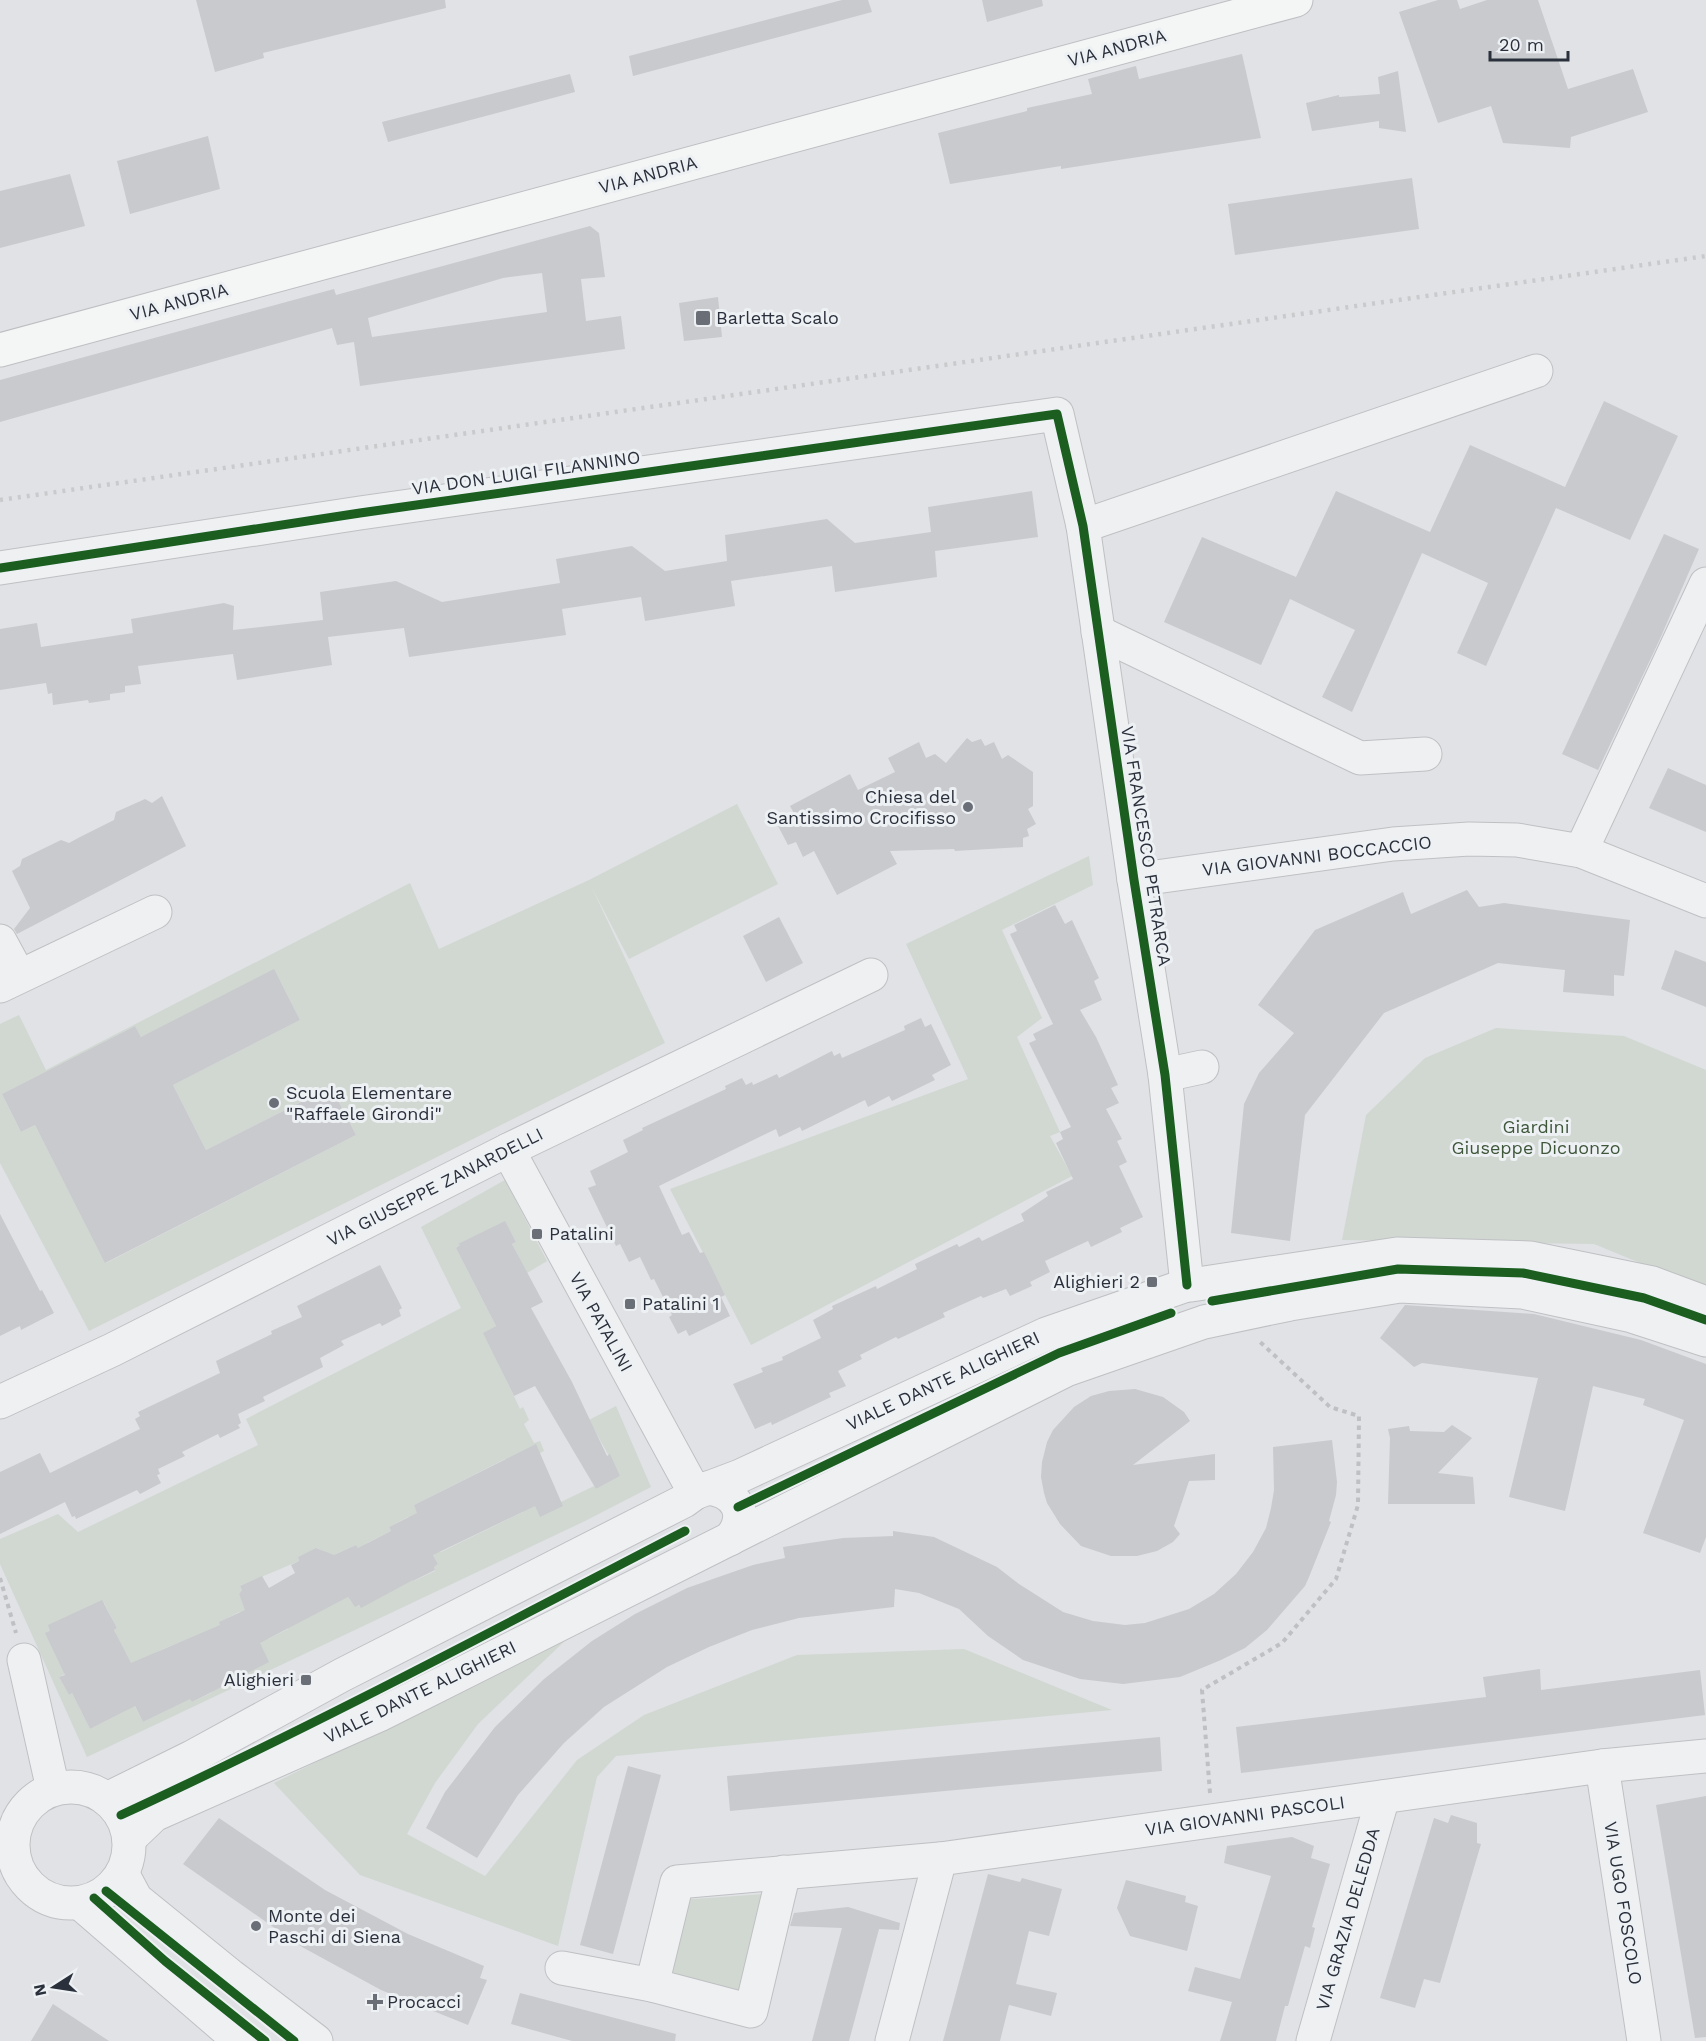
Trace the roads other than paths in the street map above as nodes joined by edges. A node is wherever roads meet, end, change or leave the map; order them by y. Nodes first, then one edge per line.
1 (1296, 0) edge
2 (0, 350) edge
3 (1536, 371) dead end
4 (1057, 414) joint
5 (1083, 526) junction
6 (0, 568) edge
7 (1706, 584) edge
8 (1098, 632) junction
9 (1425, 754) dead end
10 (1581, 850) junction
11 (1134, 880) junction
12 (1706, 901) edge
13 (155, 912) dead end
14 (0, 941) edge
15 (871, 975) dead end
16 (9, 981) edge
17 (1202, 1067) dead end
18 (1165, 1075) junction
19 (508, 1150) junction
20 (1187, 1285) junction
21 (1706, 1303) edge
22 (1198, 1324) junction
23 (1706, 1340) edge
24 (0, 1402) edge
25 (695, 1494) junction
26 (722, 1543) junction
27 (24, 1660) road end
28 (1706, 1756) edge
29 (1602, 1766) junction
30 (53, 1789) junction
31 (1383, 1797) junction
32 (107, 1799) junction
33 (7, 1829) edge
34 (129, 1839) junction
35 (940, 1859) junction
36 (784, 1872) junction
37 (122, 1873) junction
38 (12, 1881) edge
39 (80, 1903) junction
40 (562, 1968) dead end
41 (652, 1985) junction
42 (240, 2041) edge
43 (316, 2041) edge
44 (892, 2041) edge
45 (1313, 2041) edge
46 (1644, 2041) edge

1 - 2 main road, VIA ANDRIA
3 - 5 street
4 - 5 street, VIA FRANCESCO PETRARCA
4 - 6 street, VIA DON LUIGI FILANNINO
5 - 8 street, VIA FRANCESCO PETRARCA
7 - 10 street
8 - 9 street
8 - 11 street, VIA FRANCESCO PETRARCA
10 - 11 street, VIA GIOVANNI BOCCACCIO
10 - 12 street, VIA GIOVANNI BOCCACCIO
11 - 18 street, VIA FRANCESCO PETRARCA
13 - 16 street
14 - 16 street
15 - 19 street, VIA GIUSEPPE ZANARDELLI
17 - 18 street
18 - 20 street, VIA FRANCESCO PETRARCA
19 - 24 street, VIA GIUSEPPE ZANARDELLI
19 - 25 street, VIA PATALINI
20 - 21 street, VIALE DANTE ALIGHIERI
20 - 22 street
20 - 25 street, VIALE DANTE ALIGHIERI
22 - 23 street, VIALE DANTE ALIGHIERI
22 - 26 street, VIALE DANTE ALIGHIERI
25 - 26 street
25 - 26 street
25 - 32 street, VIALE DANTE ALIGHIERI
26 - 34 street, VIALE DANTE ALIGHIERI
27 - 30 street
28 - 29 street, VIA GIOVANNI PASCOLI
29 - 31 street, VIA GIOVANNI PASCOLI
29 - 46 street, VIA UGO FOSCOLO
30 - 32 street
30 - 33 street
31 - 35 street, VIA GIOVANNI PASCOLI
31 - 45 street, VIA GRAZIA DELEDDA
32 - 34 street
33 - 38 street
34 - 37 street
35 - 36 street, VIA GIOVANNI PASCOLI
35 - 44 street
36 - 41 street, VIA GIOVANNI PASCOLI
36 - 41 street
37 - 39 street
37 - 43 street
38 - 39 street
39 - 42 street
40 - 41 street

